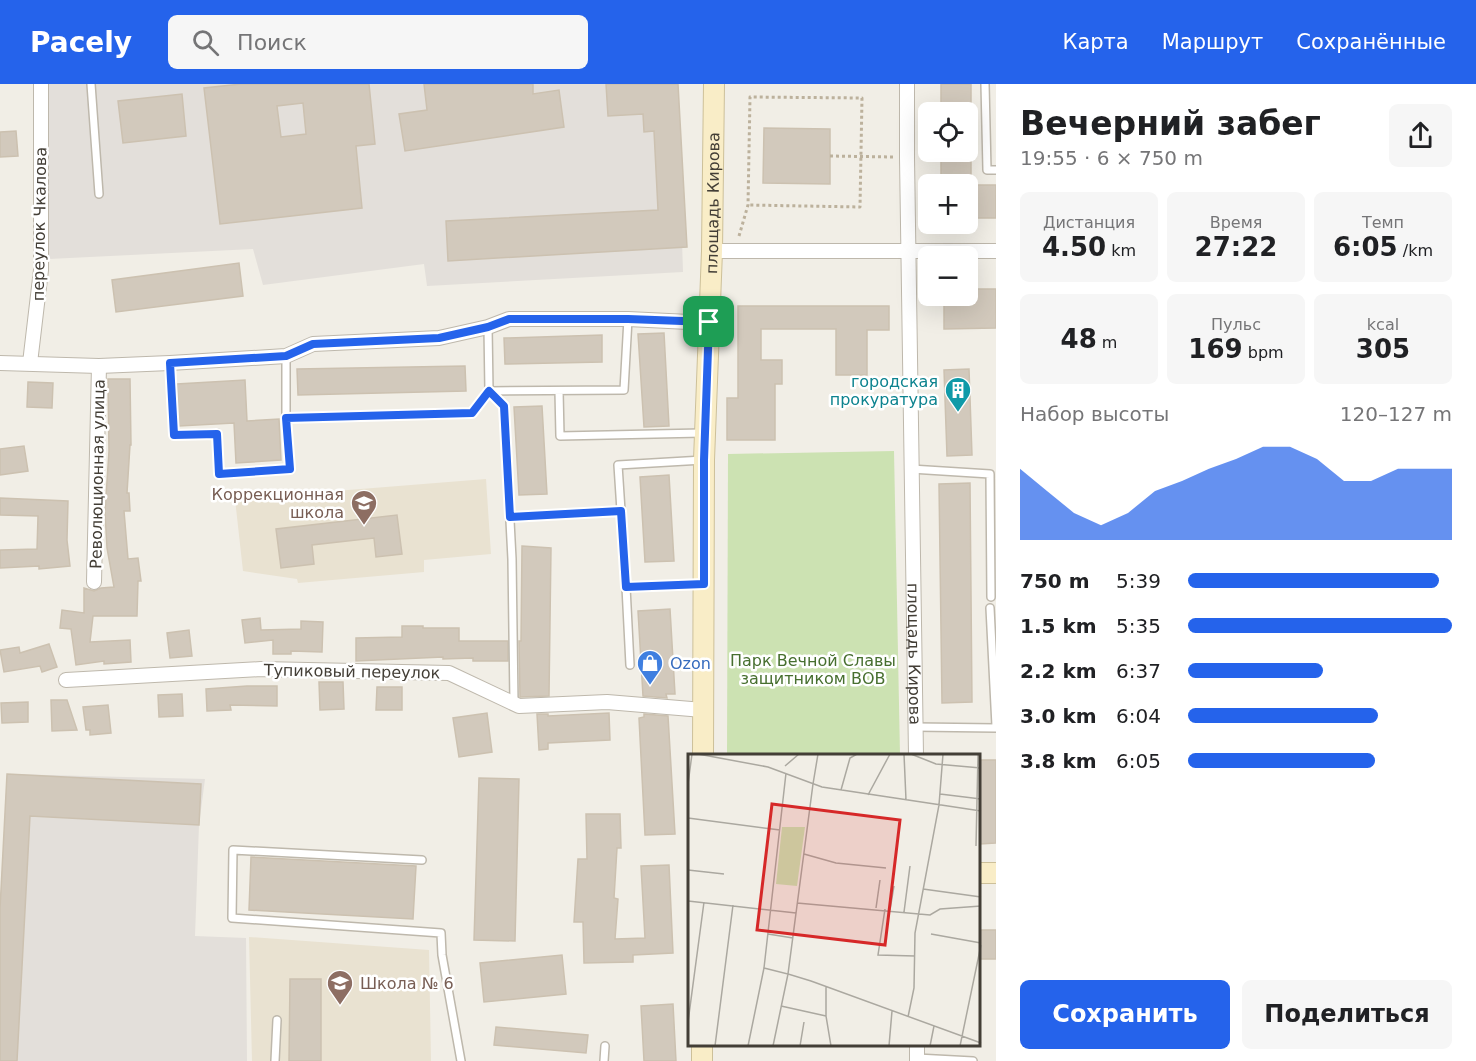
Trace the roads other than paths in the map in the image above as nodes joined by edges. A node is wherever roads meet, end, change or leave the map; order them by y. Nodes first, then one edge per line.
1 (41, 84) edge
2 (92, 84) edge
3 (714, 84) edge
4 (908, 84) edge
5 (985, 84) edge
6 (996, 170) edge
7 (99, 194) dead end
8 (712, 251) junction
9 (909, 251) junction
10 (996, 251) edge
11 (628, 319) junction
12 (709, 322) junction
13 (488, 327) junction
14 (286, 356) junction
15 (0, 363) edge
16 (30, 363) junction
17 (170, 363) junction
18 (99, 366) junction
19 (489, 391) junction
20 (559, 391) junction
21 (286, 418) junction
22 (705, 433) junction
23 (704, 460) junction
24 (911, 469) junction
25 (621, 511) junction
26 (510, 517) junction
27 (993, 534) edge
28 (94, 582) dead end
29 (704, 584) junction
30 (626, 587) junction
31 (991, 597) dead end
32 (990, 608) dead end
33 (994, 642) edge
34 (630, 664) dead end
35 (66, 680) dead end
36 (514, 703) junction
37 (703, 710) junction
38 (915, 727) junction
39 (996, 727) edge
40 (703, 754) edge
41 (916, 754) edge
42 (422, 861) dead end
43 (277, 1020) dead end
44 (605, 1046) dead end
45 (917, 1054) edge
46 (275, 1061) edge
47 (461, 1061) edge
48 (604, 1061) edge
49 (972, 1061) edge

1 - 16 street, переулок Чкалова
2 - 7 lane
3 - 8 main road, площадь Кирова
4 - 9 street, площадь Кирова
5 - 6 lane
8 - 9 street
8 - 12 main road, площадь Кирова
9 - 10 street
9 - 24 street, площадь Кирова
11 - 12 street, Революционная улица
11 - 13 street, Революционная улица
11 - 20 lane
12 - 22 main road, площадь Кирова
13 - 14 street, Революционная улица
13 - 19 lane
14 - 17 street, Революционная улица
14 - 21 lane
15 - 16 street, Революционная улица
16 - 18 street, Революционная улица
17 - 18 street, Революционная улица
17 - 21 lane
18 - 28 street, Революционная улица
19 - 20 lane
19 - 21 lane
19 - 26 lane
20 - 22 lane
22 - 23 main road, площадь Кирова
23 - 25 lane
23 - 29 main road, площадь Кирова
24 - 27 lane
24 - 38 street, площадь Кирова
25 - 26 lane
25 - 30 lane
26 - 36 lane
27 - 31 lane
29 - 30 lane
29 - 37 main road, площадь Кирова
30 - 34 lane
32 - 33 lane
33 - 39 lane
35 - 36 street, Тупиковый переулок
36 - 37 street, Тупиковый переулок
37 - 40 main road, площадь Кирова
38 - 39 lane
38 - 41 street, площадь Кирова
42 - 47 lane
43 - 46 lane
44 - 48 lane
45 - 49 lane

